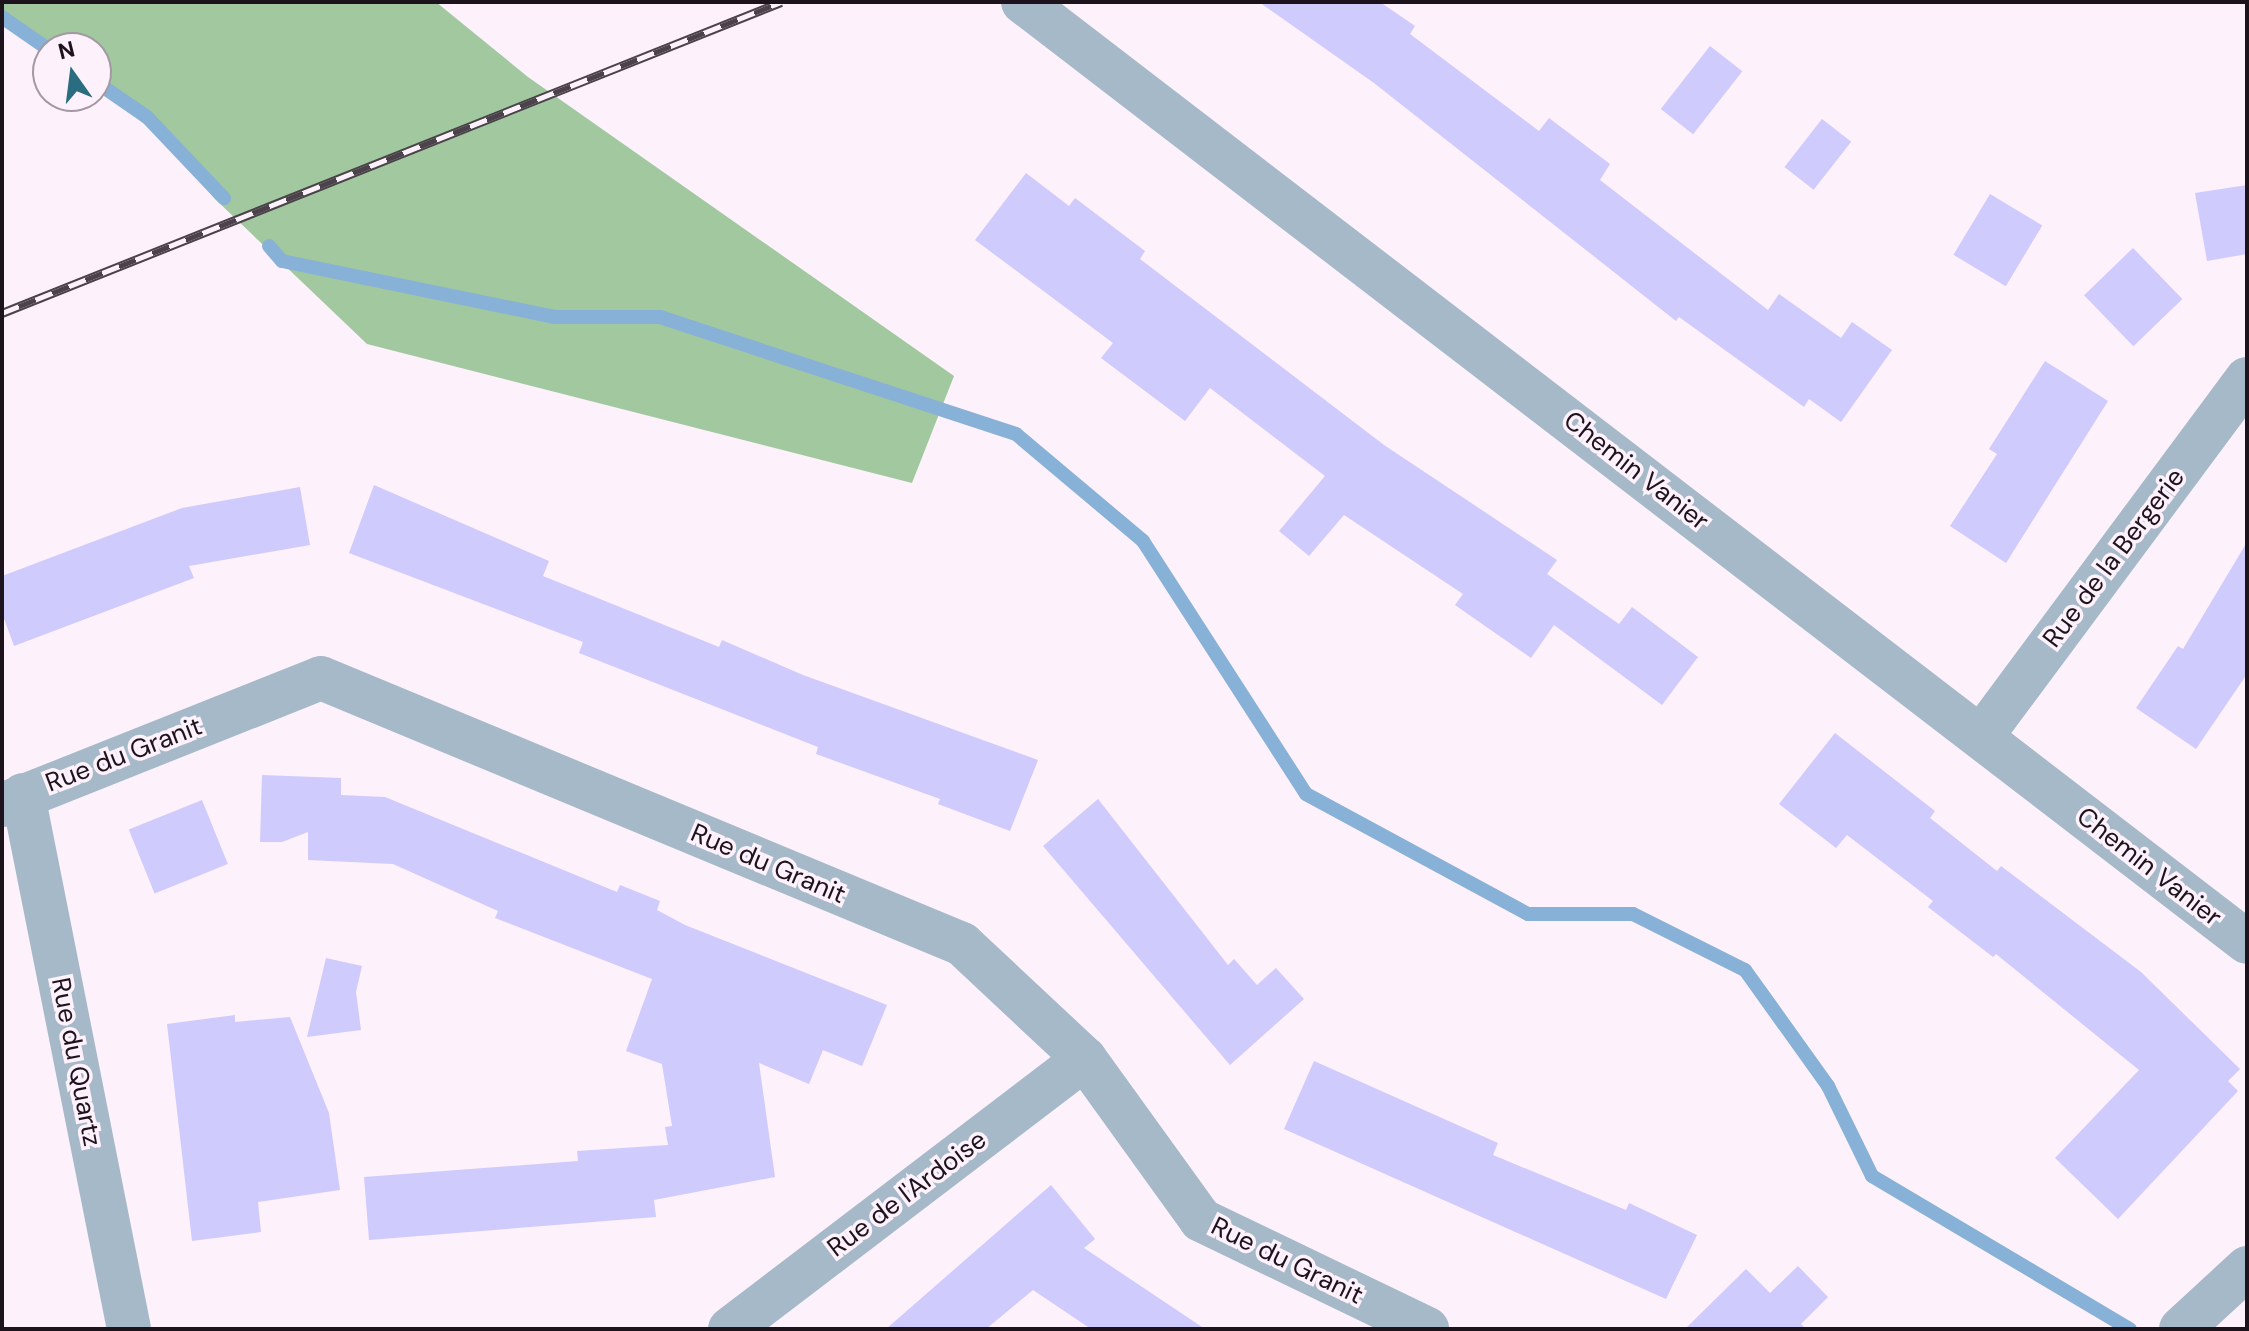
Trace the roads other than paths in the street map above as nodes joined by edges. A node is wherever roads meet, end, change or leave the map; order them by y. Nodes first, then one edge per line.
1 (1023, 2) edge
2 (2247, 379) edge
3 (1981, 737) junction
4 (13, 800) edge
5 (2247, 942) edge
6 (1085, 1059) junction
7 (2247, 1268) edge
8 (129, 1329) edge
9 (730, 1329) edge
10 (1427, 1329) edge
11 (2181, 1329) edge

1 - 3 street, Chemin Vanier
2 - 3 street, Rue de la Bergerie
3 - 5 street, Chemin Vanier
4 - 6 street, Rue du Granit
4 - 8 street, Rue du Quartz
6 - 9 street, Rue de l'Ardoise
6 - 10 street, Rue du Granit
7 - 11 street

